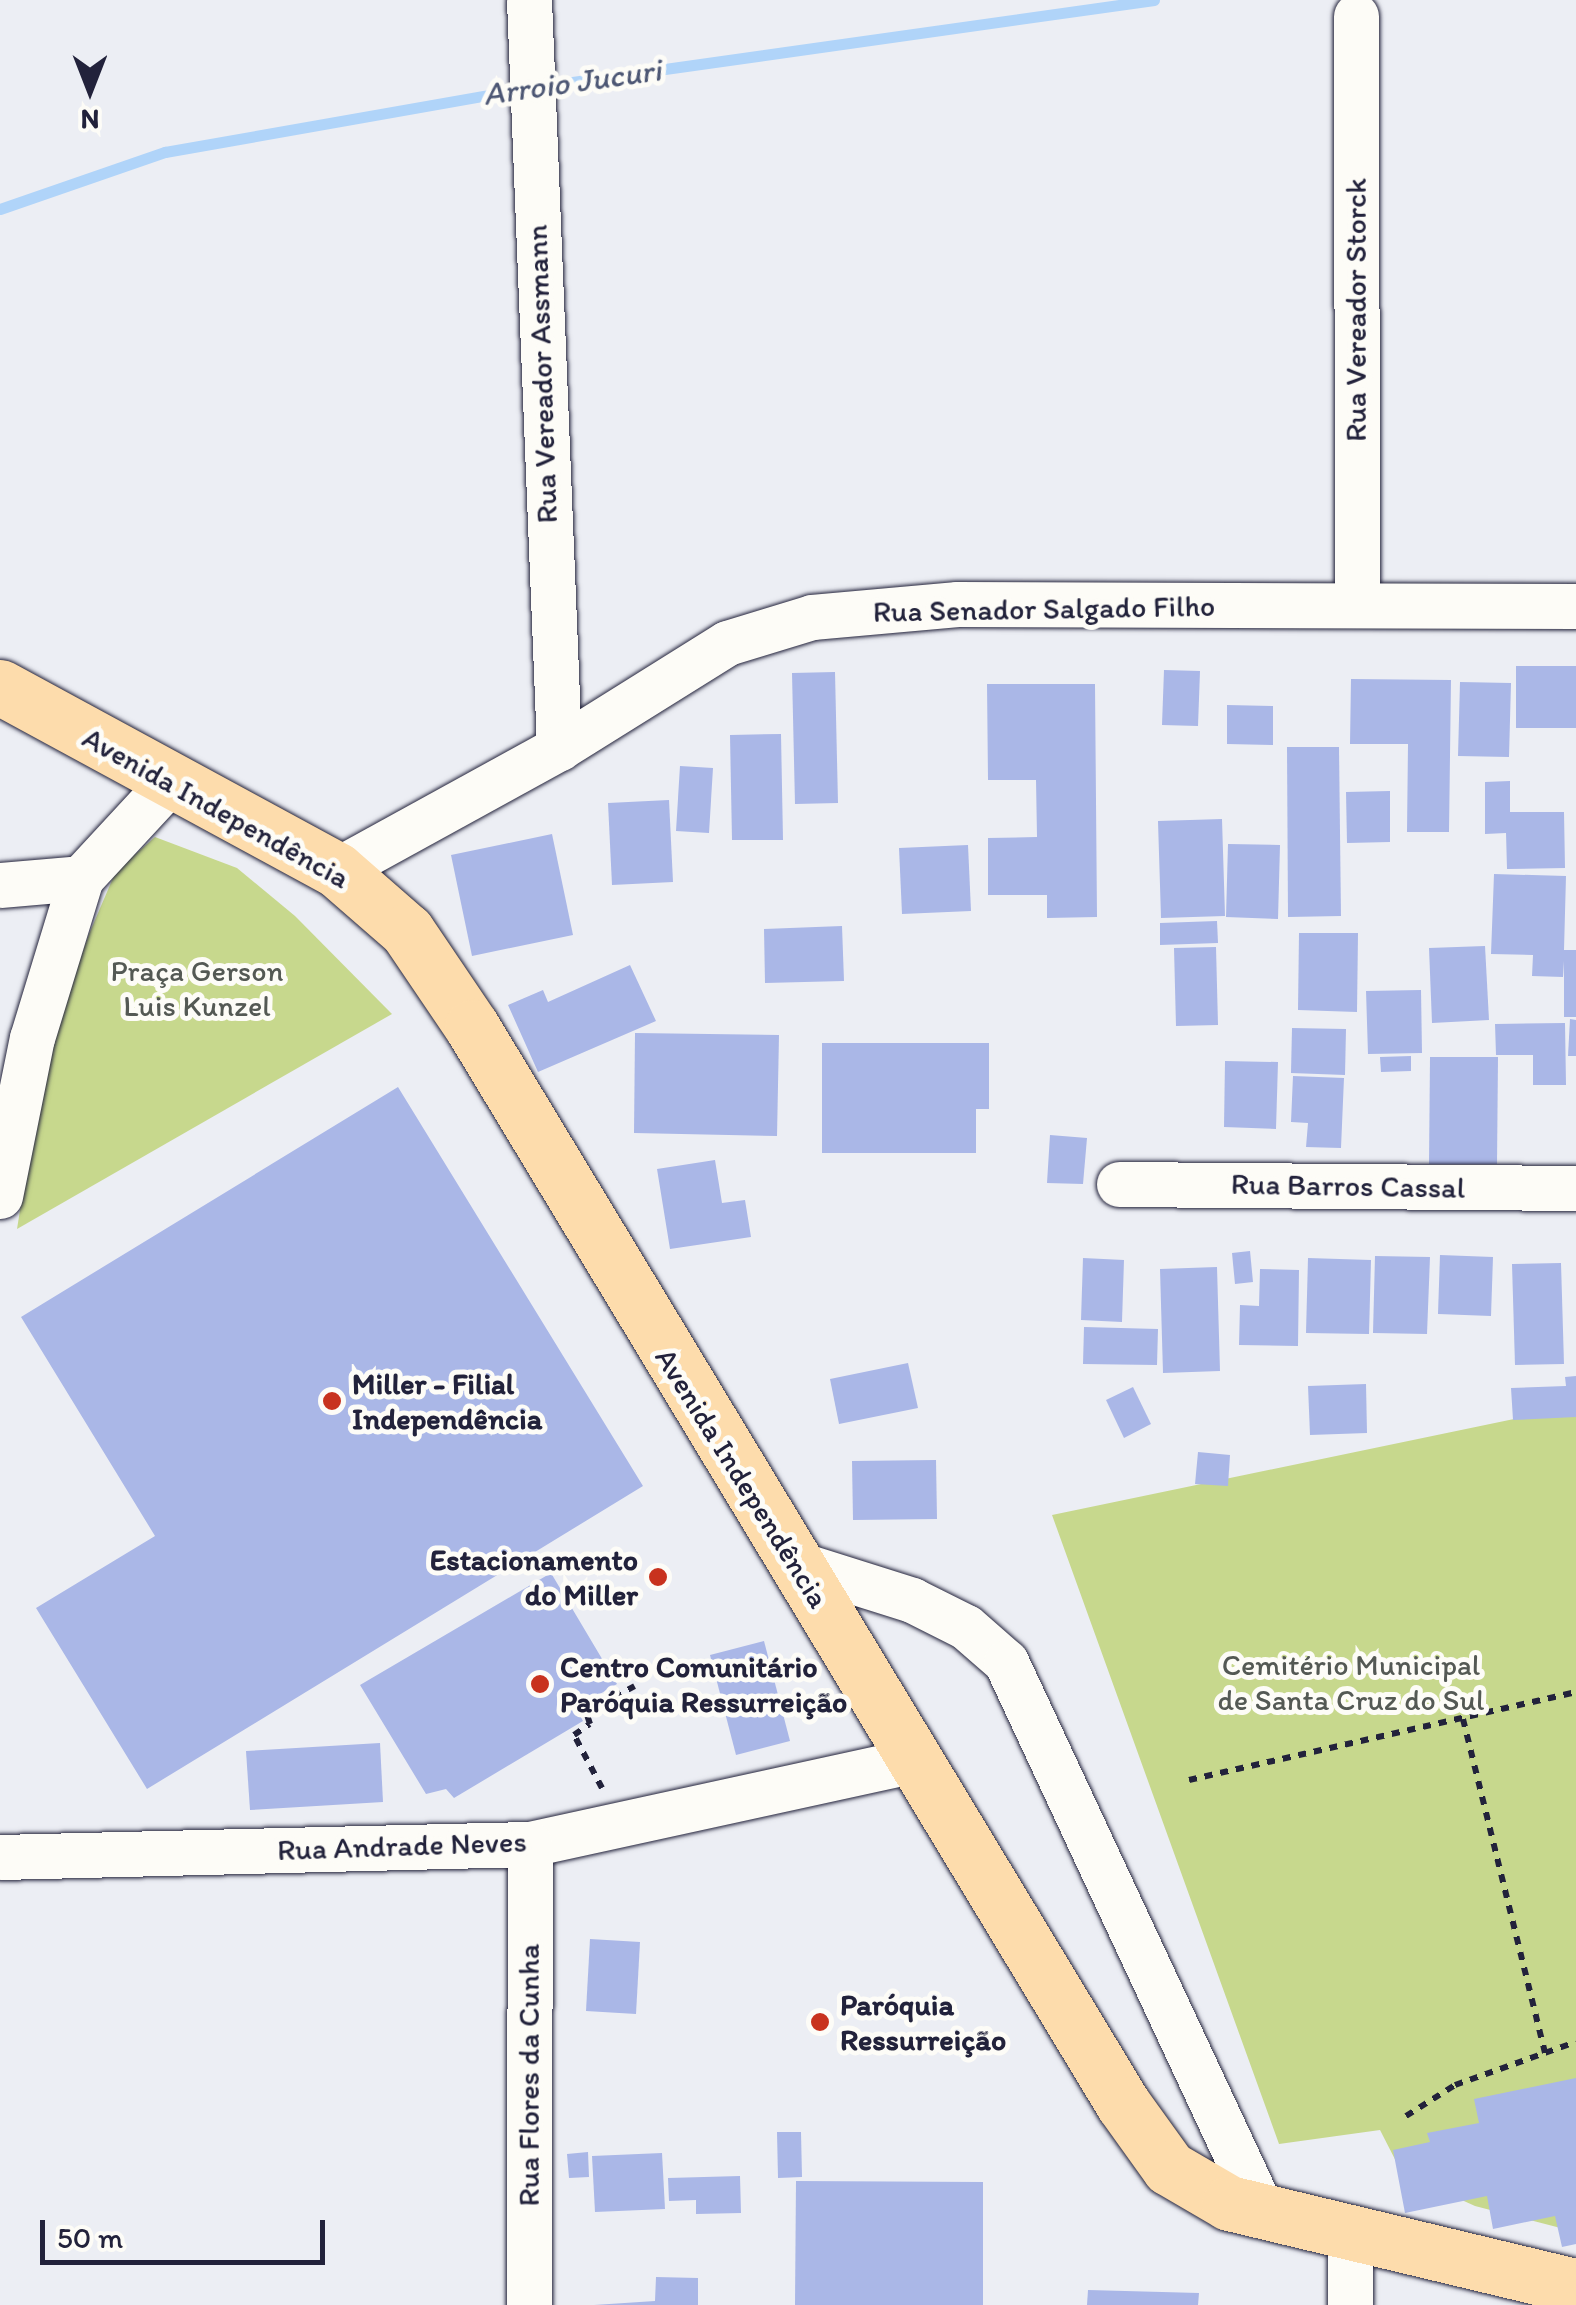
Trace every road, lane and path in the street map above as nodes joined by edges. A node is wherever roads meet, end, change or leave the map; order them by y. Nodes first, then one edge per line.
1 (529, 0) edge
2 (1356, 16) dead end
3 (1357, 604) junction
4 (1576, 606) edge
5 (0, 687) edge
6 (558, 748) junction
7 (170, 782) junction
8 (337, 870) junction
9 (82, 878) junction
10 (0, 885) edge
11 (1119, 1184) dead end
12 (1576, 1188) edge
13 (0, 1196) edge
14 (795, 1564) junction
15 (635, 1686) dead end
16 (1576, 1692) edge
17 (1463, 1719) junction
18 (916, 1760) junction
19 (1189, 1780) dead end
20 (621, 1825) junction
21 (530, 1844) junction
22 (0, 1857) edge
23 (1576, 2042) edge
24 (1544, 2053) junction
25 (1406, 2116) dead end
26 (1263, 2212) junction
27 (1350, 2230) junction
28 (1576, 2286) edge
29 (529, 2305) edge
30 (1350, 2305) edge

1 - 6 street, Rua Vereador Assmann
2 - 3 street, Rua Vereador Storck
3 - 4 street, Rua Senador Salgado Filho
3 - 6 street, Rua Senador Salgado Filho
5 - 7 main road, Avenida Independência
6 - 8 street, Rua Senador Salgado Filho
7 - 8 main road, Avenida Independência
7 - 9 street
8 - 14 main road, Avenida Independência
9 - 10 street
9 - 13 street
11 - 12 street, Rua Barros Cassal
14 - 18 main road, Avenida Independência
14 - 26 street
15 - 20 path
16 - 17 path
17 - 19 path
17 - 24 path
18 - 20 street, Rua Andrade Neves
18 - 26 main road, Avenida Independência
20 - 21 street, Rua Andrade Neves
21 - 22 street, Rua Andrade Neves
21 - 29 street, Rua Flores da Cunha
23 - 24 path
24 - 25 path
26 - 27 main road, Avenida Independência
27 - 28 main road, Avenida Independência
27 - 30 street

